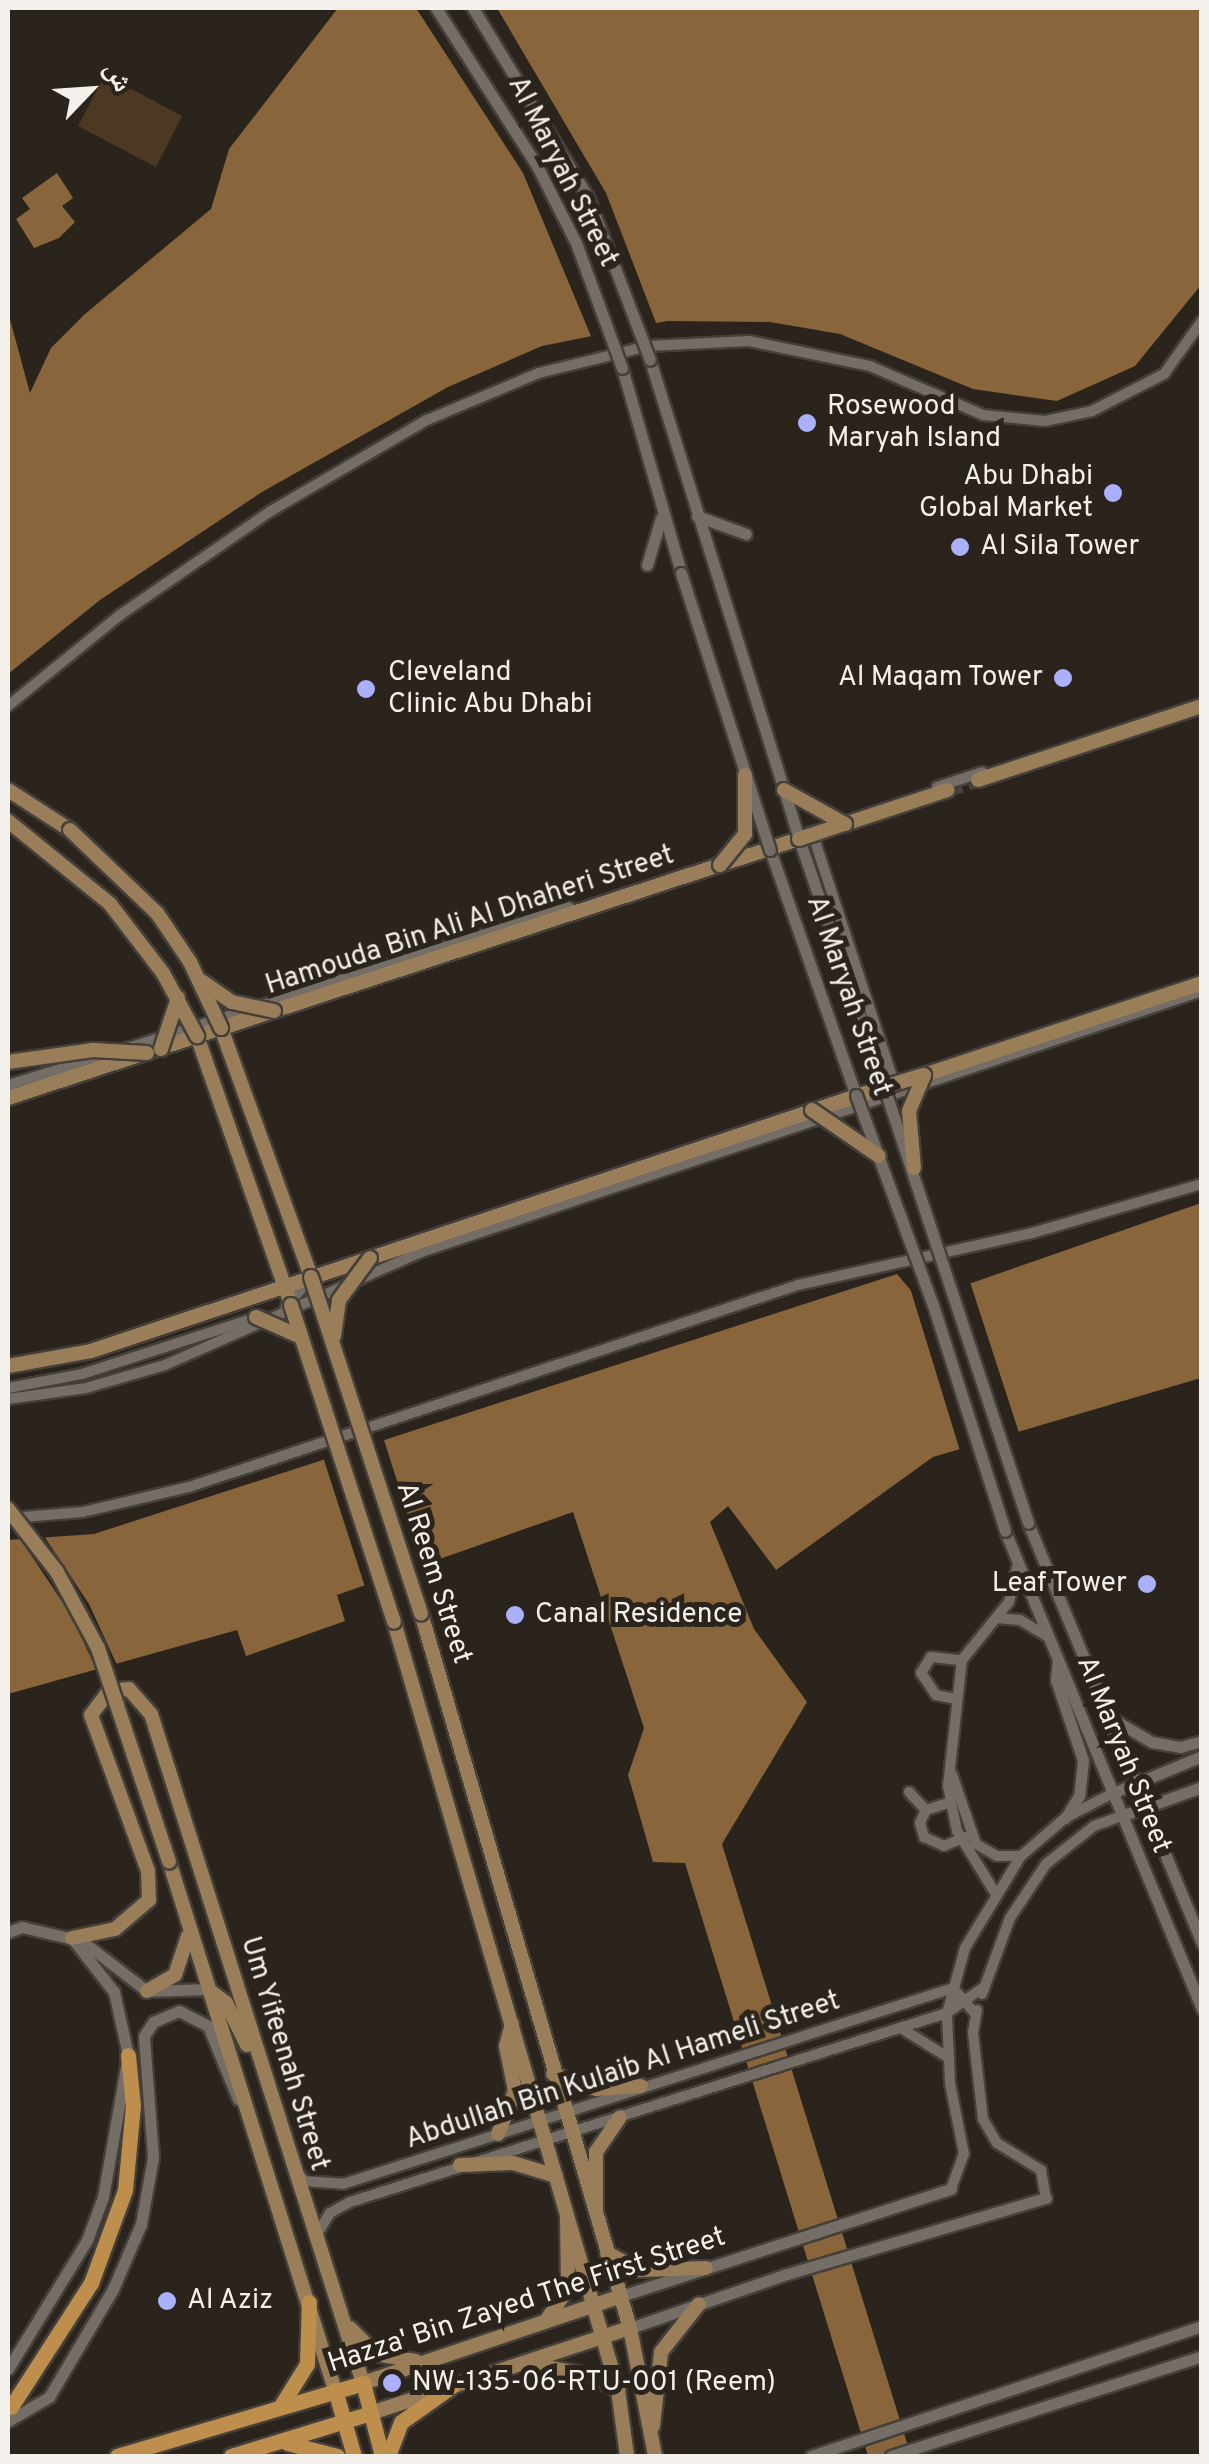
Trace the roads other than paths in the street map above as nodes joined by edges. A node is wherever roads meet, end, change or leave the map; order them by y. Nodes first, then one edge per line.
1 (436, 8) edge
2 (473, 8) edge
3 (1202, 321) edge
4 (662, 509) junction
5 (697, 516) junction
6 (746, 534) dead end
7 (647, 565) dead end
8 (1202, 703) edge
9 (8, 706) edge
10 (745, 775) junction
11 (978, 780) tunnel mouth
12 (8, 790) edge
13 (784, 790) junction
14 (948, 790) tunnel mouth
15 (8, 821) edge
16 (844, 824) junction
17 (812, 828) junction
18 (799, 839) junction
19 (770, 850) junction
20 (720, 865) junction
21 (200, 979) junction
22 (1202, 983) edge
23 (1202, 991) edge
24 (178, 997) junction
25 (274, 1011) junction
26 (222, 1028) junction
27 (192, 1034) junction
28 (154, 1051) junction
29 (8, 1062) edge
30 (924, 1075) junction
31 (8, 1085) edge
32 (890, 1090) junction
33 (856, 1095) junction
34 (8, 1098) edge
35 (812, 1110) junction
36 (879, 1156) junction
37 (914, 1168) junction
38 (1202, 1184) edge
39 (370, 1258) junction
40 (311, 1277) junction
41 (285, 1286) junction
42 (291, 1305) junction
43 (256, 1318) junction
44 (301, 1337) junction
45 (334, 1351) junction
46 (8, 1366) edge
47 (8, 1388) edge
48 (8, 1399) edge
49 (8, 1509) edge
50 (8, 1518) edge
51 (1016, 1567) junction
52 (995, 1618) junction
53 (1045, 1635) junction
54 (962, 1660) junction
55 (1058, 1660) junction
56 (956, 1699) junction
57 (1107, 1716) junction
58 (1202, 1741) edge
59 (1202, 1756) edge
60 (951, 1774) junction
61 (1134, 1783) junction
62 (1202, 1787) edge
63 (909, 1792) dead end
64 (1113, 1793) junction
65 (948, 1803) junction
66 (1144, 1808) junction
67 (926, 1810) junction
68 (1121, 1816) junction
69 (1065, 1818) junction
70 (966, 1834) junction
71 (1021, 1856) junction
72 (994, 1891) junction
73 (189, 1926) junction
74 (8, 1932) edge
75 (72, 1938) junction
76 (1202, 1944) edge
77 (984, 1987) junction
78 (952, 1988) junction
79 (208, 1989) junction
80 (147, 1991) junction
81 (968, 2001) junction
82 (1202, 2009) edge
83 (947, 2013) junction
84 (976, 2014) junction
85 (512, 2024) junction
86 (901, 2028) junction
87 (128, 2056) junction
88 (948, 2058) junction
89 (262, 2067) junction
90 (553, 2074) junction
91 (640, 2086) junction
92 (564, 2111) junction
93 (620, 2117) junction
94 (540, 2119) junction
95 (570, 2130) junction
96 (498, 2134) junction
97 (545, 2138) junction
98 (258, 2148) junction
99 (292, 2165) junction
100 (460, 2165) junction
101 (556, 2176) junction
102 (355, 2180) junction
103 (951, 2189) joint
104 (1046, 2198) joint
105 (358, 2199) junction
106 (596, 2213) junction
107 (567, 2216) junction
108 (316, 2237) junction
109 (607, 2253) junction
110 (706, 2268) junction
111 (620, 2296) junction
112 (308, 2302) junction
113 (699, 2304) junction
114 (594, 2305) junction
115 (340, 2315) junction
116 (544, 2321) junction
117 (1202, 2326) edge
118 (630, 2328) junction
119 (603, 2338) junction
120 (1202, 2356) edge
121 (420, 2361) junction
122 (524, 2363) junction
123 (8, 2369) edge
124 (363, 2383) junction
125 (452, 2386) junction
126 (335, 2390) junction
127 (618, 2390) junction
128 (276, 2408) junction
129 (9, 2414) edge
130 (371, 2414) junction
131 (343, 2422) junction
132 (651, 2432) junction
133 (278, 2442) junction
134 (626, 2455) edge
135 (816, 2455) edge
136 (117, 2456) edge
137 (232, 2456) edge
138 (337, 2456) edge
139 (354, 2456) edge
140 (385, 2456) edge
141 (654, 2456) edge
142 (891, 2456) edge

1 - 4 street, Al Maryah Street, bridge
2 - 5 street, Al Maryah Street, bridge
3 - 9 street
4 - 7 street
4 - 10 street, Al Maryah Street, bridge
5 - 6 street
5 - 13 street, Al Maryah Street
8 - 11 main road
8 - 17 street
10 - 19 street, Al Maryah Street, bridge
10 - 20 main road, bridge
12 - 21 main road, Al Reem Street, bridge
13 - 16 main road, bridge
13 - 18 street, Al Maryah Street, bridge
14 - 16 main road, Hamouda Bin Ali Al Dhaheri Street
15 - 24 main road, Al Reem Street, bridge
16 - 18 main road, Hamouda Bin Ali Al Dhaheri Street, bridge
17 - 27 street
17 - 32 street
18 - 19 main road, Hamouda Bin Ali Al Dhaheri Street
18 - 32 street, Al Maryah Street
19 - 20 main road, Hamouda Bin Ali Al Dhaheri Street
19 - 33 street, Al Maryah Street
20 - 25 main road, Hamouda Bin Ali Al Dhaheri Street
21 - 25 main road, bridge
21 - 26 main road, Al Reem Street, bridge
22 - 30 main road
23 - 32 street
24 - 27 main road, Al Reem Street, bridge
24 - 28 main road, bridge
25 - 26 main road, Hamouda Bin Ali Al Dhaheri Street
26 - 27 main road, Hamouda Bin Ali Al Dhaheri Street, bridge
26 - 40 main road, Al Reem Street
27 - 28 main road, Hamouda Bin Ali Al Dhaheri Street
27 - 31 street, Hamouda Bin Ali Al Dhaheri Street
27 - 41 main road, Al Reem Street
28 - 29 main road, bridge
28 - 34 main road, Hamouda Bin Ali Al Dhaheri Street
30 - 32 main road, bridge
30 - 37 main road, bridge
32 - 33 main road, bridge
32 - 37 street, Al Maryah Street, bridge
32 - 48 street
33 - 35 main road
33 - 36 street, Al Maryah Street, bridge
35 - 36 main road, bridge
35 - 39 main road
36 - 51 street, Al Maryah Street, bridge
37 - 57 street, Al Maryah Street, bridge
38 - 50 street
39 - 40 main road
39 - 45 main road, bridge
40 - 41 main road
40 - 42 street
40 - 45 main road, Al Reem Street, bridge
41 - 42 main road, Al Reem Street
41 - 46 main road
42 - 43 street, bridge
42 - 44 main road, Al Reem Street, bridge
43 - 44 main road, bridge
43 - 47 street
44 - 85 main road, Al Reem Street, bridge
45 - 90 main road, Al Reem Street, bridge
49 - 73 main road, Um Yifeenah Street, bridge
51 - 52 street
51 - 53 street, Al Maryah Street
52 - 53 street
52 - 54 street
53 - 55 street, Al Maryah Street
54 - 56 street
54 - 56 street
55 - 64 street, Al Maryah Street
55 - 69 street
56 - 60 street
57 - 58 street
57 - 61 street, Al Maryah Street
59 - 61 street
60 - 65 street
60 - 70 street
61 - 64 street
61 - 66 street, Al Maryah Street
62 - 66 street
63 - 67 street
64 - 68 street, Al Maryah Street
64 - 69 street
65 - 67 street
65 - 70 street
66 - 68 street
66 - 76 street, Al Maryah Street
67 - 70 street
68 - 77 street
68 - 82 street, Al Maryah Street
69 - 71 street
70 - 71 street
70 - 72 street
71 - 72 street
72 - 78 street
73 - 79 main road, Um Yifeenah Street
73 - 80 main road
74 - 75 street
75 - 80 street
75 - 87 street
75 - 89 main road, Um Yifeenah Street
77 - 81 street, Abdullah Bin Kulaib Al Hameli Street
77 - 84 street
78 - 81 street
78 - 83 street
78 - 91 street, Abdullah Bin Kulaib Al Hameli Street
79 - 80 street
79 - 89 main road
79 - 98 main road, Um Yifeenah Street
81 - 83 street, Abdullah Bin Kulaib Al Hameli Street
81 - 84 street
83 - 86 street, Abdullah Bin Kulaib Al Hameli Street
83 - 88 street
84 - 104 street
85 - 94 main road, Al Reem Street
85 - 96 main road
86 - 88 street
86 - 93 street, Abdullah Bin Kulaib Al Hameli Street
87 - 123 street
87 - 129 main road
88 - 103 street
89 - 99 main road, Um Yifeenah Street
90 - 91 main road
90 - 92 main road, Al Reem Street
91 - 92 street, Abdullah Bin Kulaib Al Hameli Street
92 - 94 street, Abdullah Bin Kulaib Al Hameli Street
92 - 95 main road, Al Reem Street
93 - 95 street, Abdullah Bin Kulaib Al Hameli Street
93 - 106 main road
94 - 96 street, Abdullah Bin Kulaib Al Hameli Street
94 - 97 main road, Al Reem Street
95 - 97 street, Abdullah Bin Kulaib Al Hameli Street
95 - 106 main road, Al Reem Street
96 - 102 street, Abdullah Bin Kulaib Al Hameli Street
97 - 100 street, Abdullah Bin Kulaib Al Hameli Street
97 - 101 main road, Al Reem Street
98 - 112 main road, Um Yifeenah Street
98 - 129 street
99 - 102 street, Abdullah Bin Kulaib Al Hameli Street
99 - 108 main road, Um Yifeenah Street
100 - 101 main road
100 - 105 street, Abdullah Bin Kulaib Al Hameli Street
101 - 107 main road, Al Reem Street
102 - 105 street
103 - 110 street, Hazza' Bin Zayed The First Street
104 - 113 street, Hazza' Bin Zayed The First Street
105 - 108 street, Abdullah Bin Kulaib Al Hameli Street
106 - 109 main road, Al Reem Street
107 - 114 main road, Al Reem Street
107 - 116 main road
108 - 115 main road, Um Yifeenah Street
109 - 110 main road
109 - 111 main road, Al Reem Street
110 - 111 street, Hazza' Bin Zayed The First Street
111 - 114 main road, Hazza' Bin Zayed The First Street
111 - 118 main road, Al Reem Street
112 - 126 main road, Um Yifeenah Street
112 - 128 main road
113 - 118 street, Hazza' Bin Zayed The First Street
113 - 132 main road
114 - 116 main road, Hazza' Bin Zayed The First Street
114 - 119 main road, Al Reem Street
115 - 121 main road
115 - 124 main road, Um Yifeenah Street
116 - 121 main road, Hazza' Bin Zayed The First Street
117 - 135 street
118 - 119 main road, Hazza' Bin Zayed The First Street
118 - 132 main road, Al Reem Street
119 - 122 main road, Hazza' Bin Zayed The First Street
119 - 127 main road, Al Reem Street
120 - 142 street
121 - 124 main road, Hazza' Bin Zayed The First Street
122 - 125 main road, Hazza' Bin Zayed The First Street
122 - 127 main road
124 - 126 main road, Hazza' Bin Zayed The First Street
124 - 130 main road, Um Yifeenah Street
125 - 130 main road, Hazza' Bin Zayed The First Street
125 - 140 main road
126 - 128 main road, Hazza' Bin Zayed The First Street
126 - 131 main road, Um Yifeenah Street
127 - 134 main road, Al Reem Street
128 - 136 main road, Hazza' Bin Zayed The First Street
130 - 131 main road, Hazza' Bin Zayed The First Street
130 - 140 main road, Um Yifeenah Street
131 - 133 main road, Hazza' Bin Zayed The First Street
131 - 139 main road, Um Yifeenah Street
132 - 141 main road, Al Reem Street
133 - 137 main road, Hazza' Bin Zayed The First Street
133 - 138 main road

